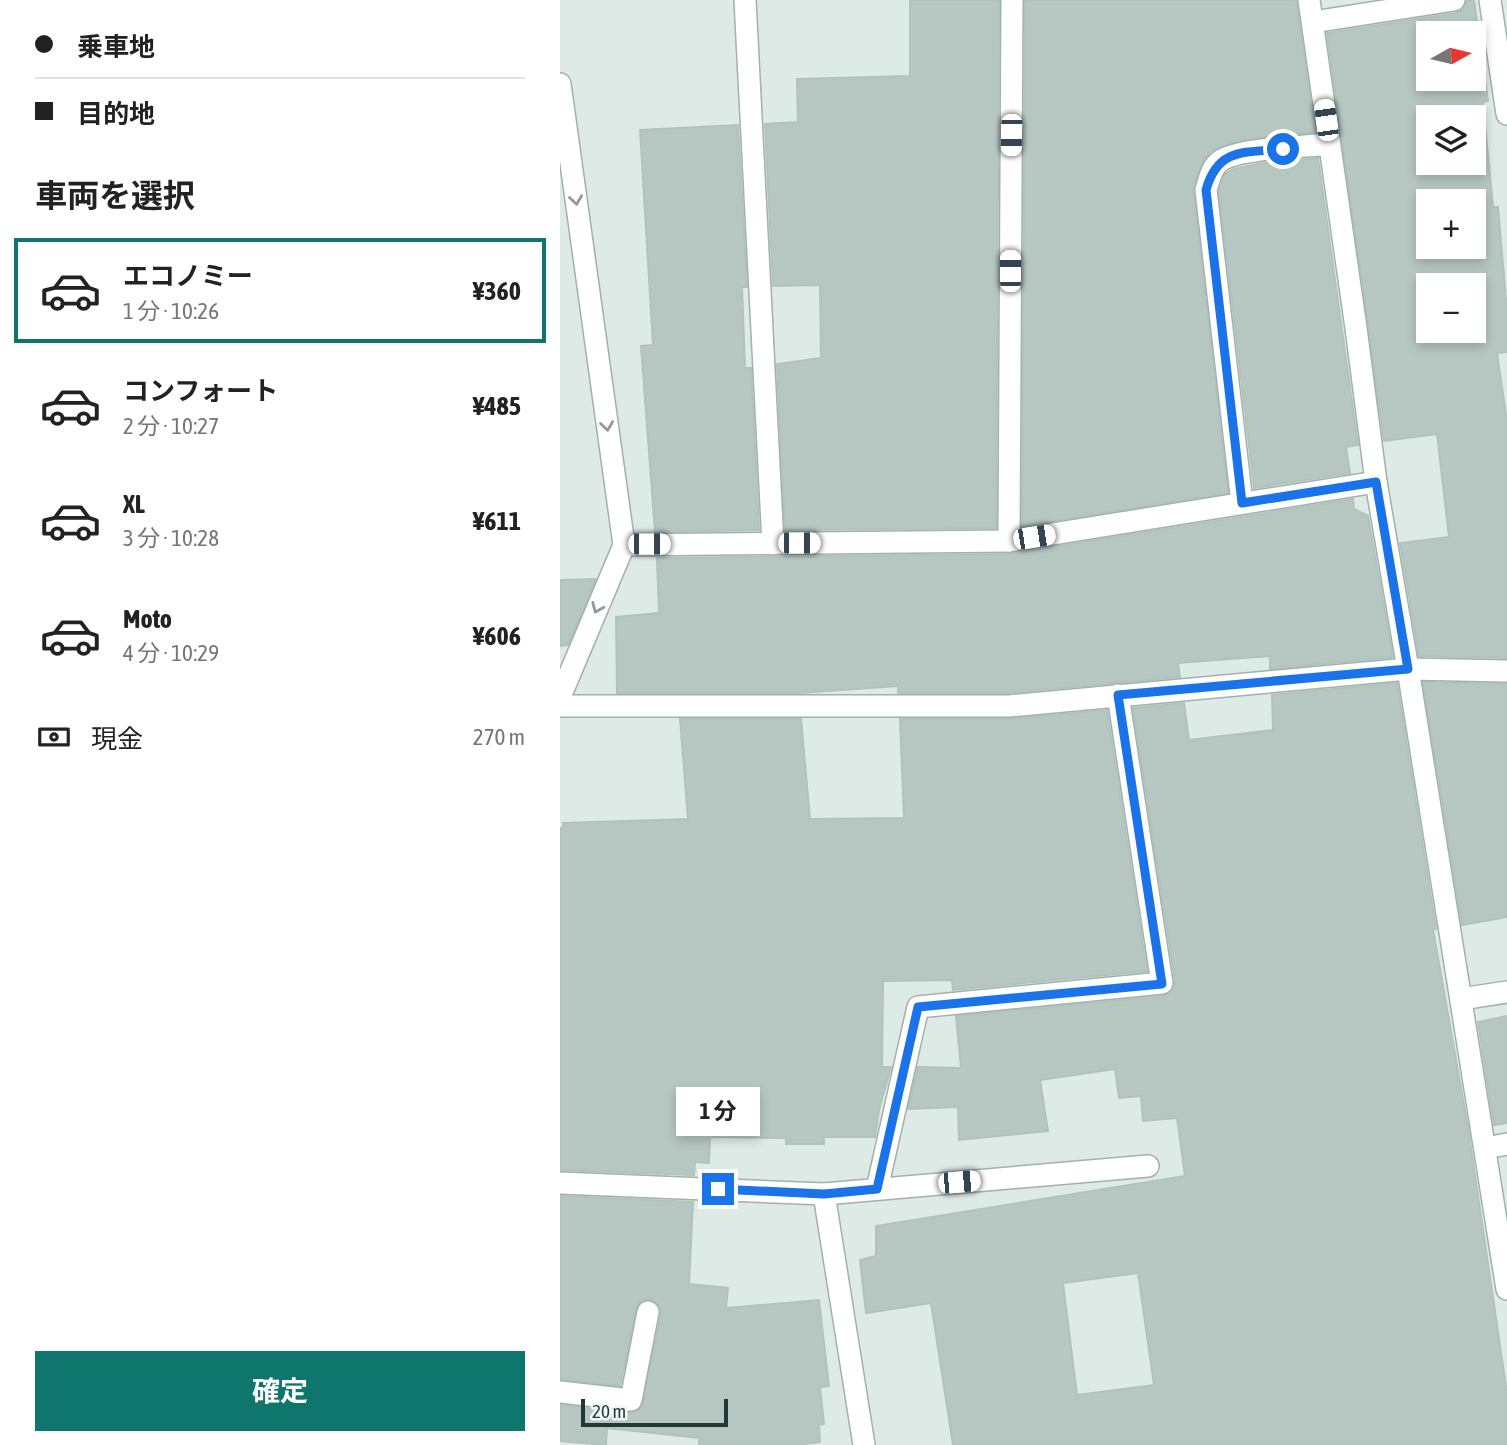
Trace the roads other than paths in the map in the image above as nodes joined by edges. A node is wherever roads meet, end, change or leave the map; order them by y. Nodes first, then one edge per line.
1 (745, 0) edge
2 (1012, 0) edge
3 (1309, 0) edge
4 (1454, 0) edge
5 (1490, 0) edge
6 (1312, 22) junction
7 (560, 84) edge
8 (1507, 114) edge
9 (1329, 144) junction
10 (1376, 482) junction
11 (1242, 503) junction
12 (1009, 541) junction
13 (773, 544) junction
14 (624, 545) junction
15 (1408, 669) junction
16 (1507, 671) edge
17 (1118, 695) junction
18 (560, 696) edge
19 (560, 706) edge
20 (1507, 992) edge
21 (1461, 999) junction
22 (1507, 1144) edge
23 (1485, 1148) junction
24 (1148, 1166) dead end
25 (560, 1182) edge
26 (877, 1189) junction
27 (824, 1194) junction
28 (1507, 1289) edge
29 (648, 1312) dead end
30 (560, 1392) edge
31 (864, 1445) edge

1 - 13 street
2 - 12 street
3 - 6 street
4 - 6 street
5 - 8 street
6 - 9 street
7 -> 14 street
9 - 10 street
9 - 11 street
10 - 11 street
10 - 15 street
11 - 12 street
12 - 13 street
13 - 14 street
14 -> 18 street
15 - 16 street
15 - 17 street
15 - 21 street
17 - 19 street
17 - 26 street
20 - 21 street
21 - 23 street
22 - 23 street
23 - 28 street
24 - 26 street
25 - 27 street
26 - 27 street
27 - 31 street
29 - 30 street

